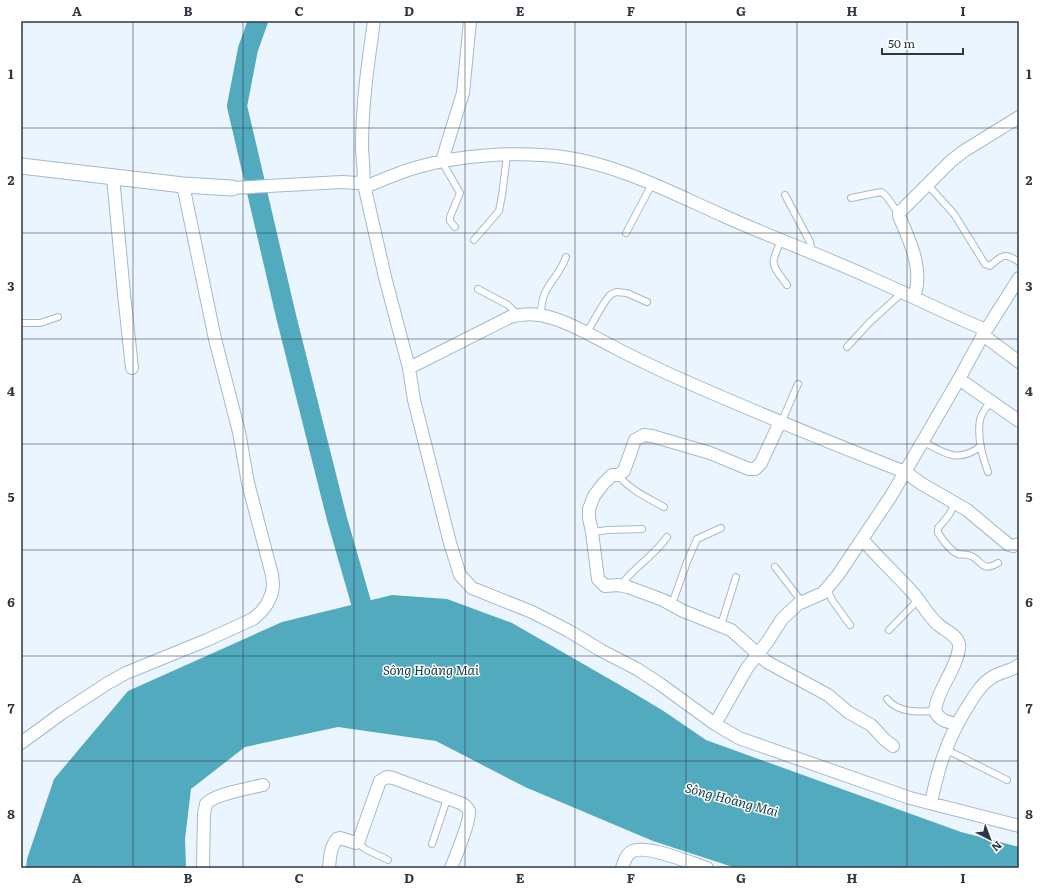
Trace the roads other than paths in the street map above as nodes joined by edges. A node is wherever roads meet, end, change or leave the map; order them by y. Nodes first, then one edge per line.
1 (374, 21) edge
2 (470, 21) edge
3 (1019, 116) edge
4 (507, 155) junction
5 (442, 161) junction
6 (21, 166) edge
7 (113, 177) junction
8 (364, 183) junction
9 (652, 184) junction
10 (927, 184) junction
11 (182, 185) junction
12 (232, 188) joint
13 (785, 195) dead end
14 (850, 198) dead end
15 (899, 213) junction
16 (455, 227) dead end
17 (626, 233) dead end
18 (474, 240) dead end
19 (781, 241) junction
20 (812, 254) junction
21 (566, 257) dead end
22 (1019, 262) edge
23 (1019, 278) edge
24 (787, 285) dead end
25 (478, 289) dead end
26 (1015, 291) edge
27 (909, 294) junction
28 (647, 302) dead end
29 (518, 315) junction
30 (541, 315) junction
31 (58, 317) dead end
32 (21, 323) edge
33 (587, 332) junction
34 (984, 333) junction
35 (847, 347) dead end
36 (1019, 362) edge
37 (132, 368) dead end
38 (409, 368) junction
39 (959, 379) junction
40 (798, 384) dead end
41 (991, 401) junction
42 (1019, 421) edge
43 (780, 423) junction
44 (922, 441) junction
45 (980, 446) junction
46 (905, 472) junction
47 (988, 472) dead end
48 (618, 475) junction
49 (954, 503) junction
50 (664, 507) dead end
51 (721, 528) dead end
52 (642, 529) dead end
53 (592, 532) junction
54 (666, 537) dead end
55 (862, 539) junction
56 (1019, 544) edge
57 (998, 563) dead end
58 (775, 567) dead end
59 (736, 577) dead end
60 (621, 585) junction
61 (827, 589) junction
62 (918, 600) junction
63 (802, 602) junction
64 (672, 604) junction
65 (721, 625) junction
66 (850, 625) dead end
67 (889, 630) dead end
68 (758, 653) junction
69 (1019, 665) edge
70 (887, 699) dead end
71 (935, 711) junction
72 (715, 724) junction
73 (957, 724) junction
74 (21, 743) edge
75 (894, 746) dead end
76 (945, 749) junction
77 (1007, 780) dead end
78 (264, 785) dead end
79 (447, 799) junction
80 (931, 803) junction
81 (1019, 826) edge
82 (357, 842) junction
83 (432, 844) dead end
84 (388, 860) dead end
85 (203, 868) edge
86 (330, 868) edge
87 (451, 868) edge
88 (622, 868) edge
89 (707, 868) edge

1 - 8 street
2 - 5 street
3 - 10 street
4 - 5 street
4 - 9 street
4 - 18 lane
5 - 8 street
5 - 16 lane
6 - 7 street
7 - 11 street
7 - 37 street
8 - 12 street
8 - 38 street
9 - 17 lane
9 - 19 street
10 - 15 street
10 - 22 lane
11 - 12 street
11 - 74 street
13 - 20 lane
14 - 15 lane
15 - 27 street
19 - 20 street
19 - 24 lane
20 - 27 street
21 - 30 lane
23 - 26 street
25 - 29 lane
26 - 34 street
27 - 34 street
27 - 35 lane
28 - 33 lane
29 - 30 street
29 - 38 street
30 - 33 street
31 - 32 lane
33 - 43 street
34 - 36 street
34 - 39 street
38 - 72 street
39 - 41 street
39 - 44 street
40 - 43 lane
41 - 42 street
41 - 45 lane
43 - 46 street
43 - 48 street
44 - 45 lane
44 - 46 street
45 - 47 lane
46 - 49 street
46 - 55 street
48 - 50 lane
48 - 53 street
49 - 56 street
49 - 57 lane
51 - 64 lane
52 - 53 lane
53 - 60 street
54 - 60 lane
55 - 61 street
55 - 62 street
58 - 63 lane
59 - 65 lane
60 - 64 street
61 - 63 street
61 - 66 lane
62 - 67 lane
62 - 71 street
63 - 68 street
64 - 65 street
65 - 68 street
68 - 72 street
68 - 75 street
69 - 73 street
70 - 71 lane
71 - 73 street
72 - 80 street
73 - 76 street
76 - 77 lane
76 - 80 street
78 - 85 street
79 - 82 street
79 - 83 lane
79 - 87 street
80 - 81 street
82 - 84 lane
82 - 86 street
88 - 89 street

